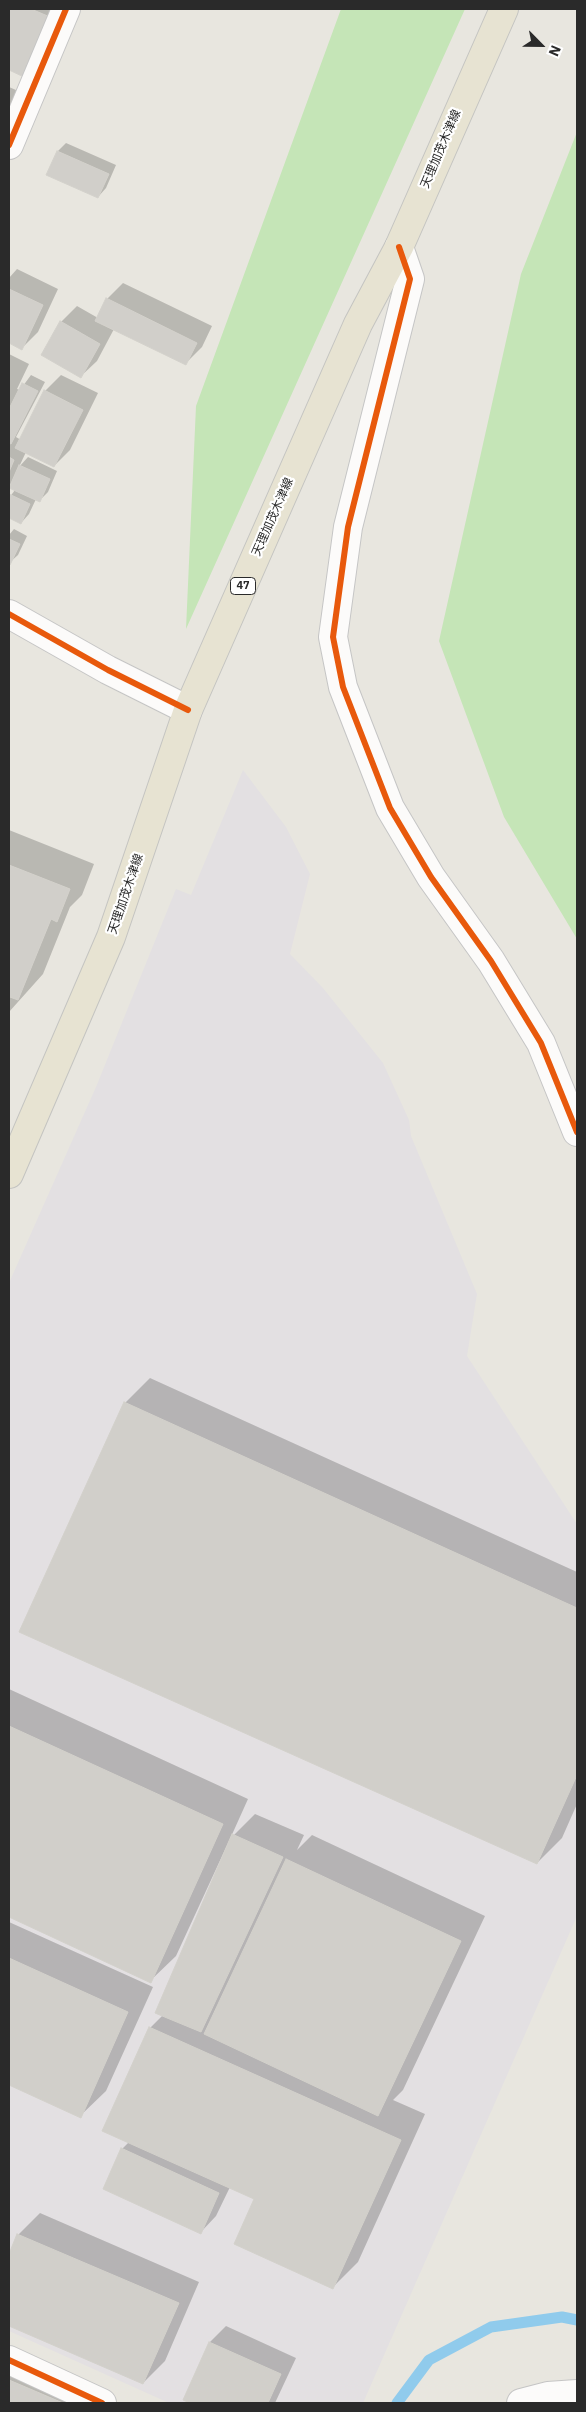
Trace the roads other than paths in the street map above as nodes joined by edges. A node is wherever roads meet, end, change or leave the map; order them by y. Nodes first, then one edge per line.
1 (66, 9) edge
2 (504, 9) edge
3 (9, 145) edge
4 (399, 247) junction
5 (9, 614) edge
6 (188, 710) junction
7 (577, 1132) edge
8 (9, 1174) edge
9 (9, 2360) edge
10 (577, 2394) edge
11 (102, 2403) edge
12 (521, 2403) edge

1 - 3 street
2 - 4 main road, 天理加茂木津線 / 47
4 - 6 main road, 天理加茂木津線 / 47
4 - 7 street
5 - 6 street
6 - 8 main road, 天理加茂木津線 / 47
9 - 11 street
10 - 12 street

